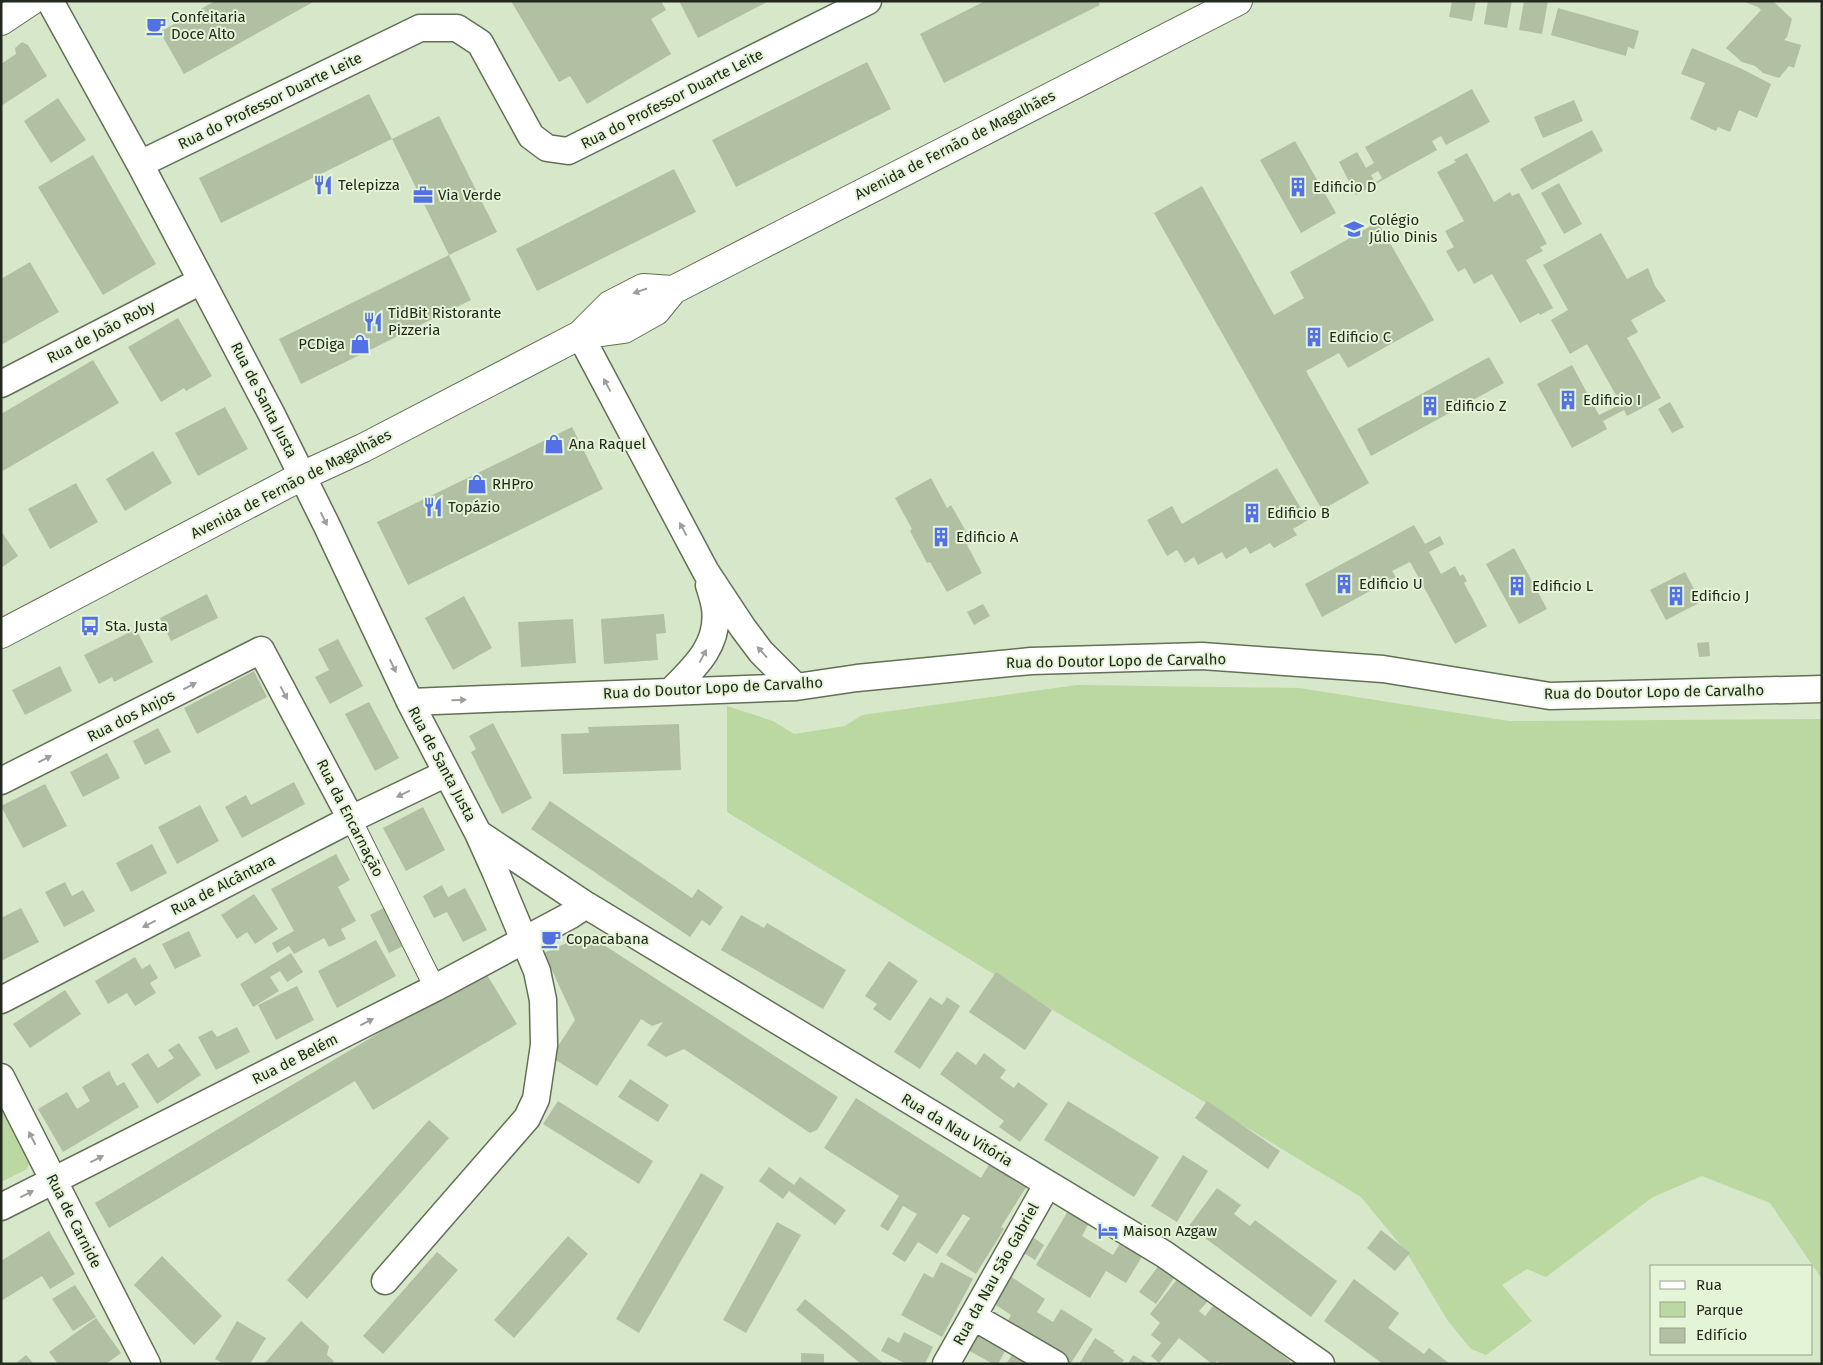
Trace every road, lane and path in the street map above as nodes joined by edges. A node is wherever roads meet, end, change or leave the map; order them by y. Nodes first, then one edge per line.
1 (31, 1) edge
2 (50, 1) edge
3 (868, 1) edge
4 (1238, 1) edge
5 (1, 22) edge
6 (140, 164) junction
7 (201, 280) junction
8 (580, 335) junction
9 (1, 384) edge
10 (302, 476) junction
11 (706, 572) junction
12 (1, 634) edge
13 (261, 650) joint
14 (796, 687) junction
15 (1822, 689) edge
16 (670, 692) junction
17 (410, 702) junction
18 (447, 773) junction
19 (1, 781) edge
20 (351, 819) junction
21 (478, 833) junction
22 (586, 905) junction
23 (524, 941) junction
24 (435, 988) junction
25 (1, 1000) edge
26 (1, 1077) edge
27 (54, 1181) junction
28 (1047, 1185) junction
29 (1, 1207) edge
30 (385, 1281) dead end
31 (974, 1317) junction
32 (147, 1364) edge
33 (946, 1364) edge
34 (1055, 1364) edge
35 (1322, 1364) edge

1 - 5 main road
2 - 6 street, Rua de Santa Justa
3 - 6 street, Rua do Professor Duarte Leite
4 - 8 main road, Avenida de Fernão de Magalhães
6 - 7 street, Rua de Santa Justa
7 - 9 street, Rua de João Roby
7 - 10 street, Rua de Santa Justa
8 - 10 main road, Avenida de Fernão de Magalhães
11 -> 8 street
10 - 12 main road, Avenida de Fernão de Magalhães
10 -> 17 street, Rua de Santa Justa
14 -> 11 street
16 -> 11 street
19 -> 13 street, Rua dos Anjos
13 -> 20 street, Rua da Encarnação
14 - 15 street, Rua do Doutor Lopo de Carvalho
14 - 16 street, Rua do Doutor Lopo de Carvalho
17 -> 16 street, Rua do Doutor Lopo de Carvalho
17 - 18 street, Rua de Santa Justa
18 -> 20 street, Rua de Alcântara
18 - 21 street, Rua de Santa Justa
20 - 24 street, Rua da Encarnação
20 -> 25 street, Rua de Alcântara
21 - 22 street, Rua de Santa Justa
21 - 23 street, Rua de Santa Justa
22 - 23 street, Rua de Belém
22 - 28 street, Rua da Nau Vitória
23 - 24 street, Rua de Belém
23 - 30 street, Rua de Santa Justa
27 -> 24 street, Rua de Belém
27 -> 26 street, Rua de Carnide
29 -> 27 street, Rua de Belém
27 - 32 street, Rua de Carnide
28 - 31 street, Rua da Nau São Gabriel
28 - 35 street, Rua da Nau Vitória
31 - 33 street, Rua da Nau São Gabriel
31 - 34 street

